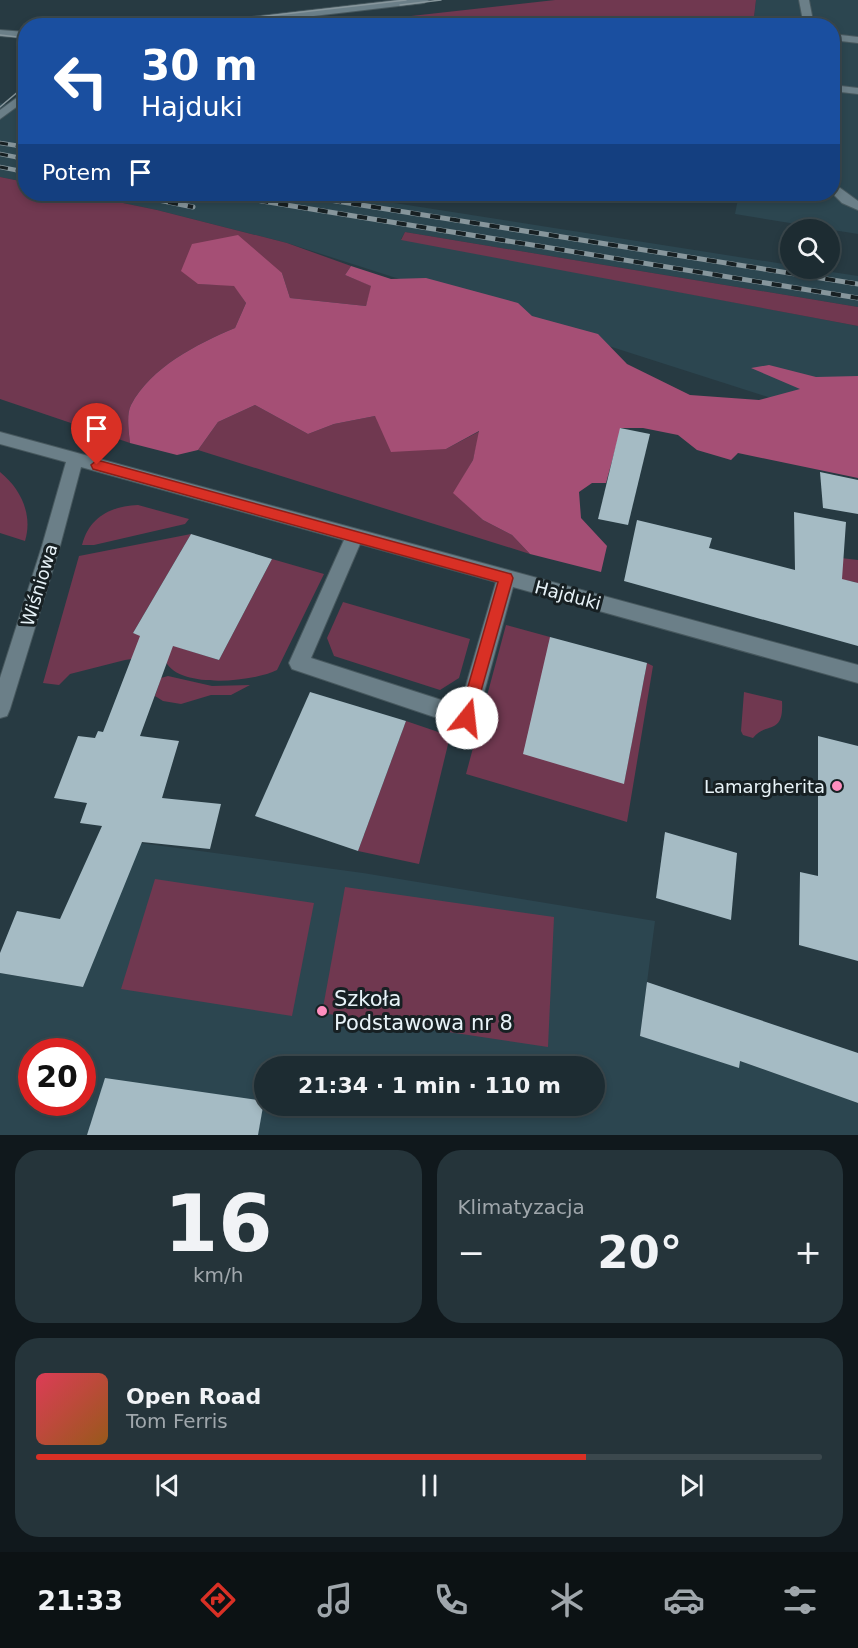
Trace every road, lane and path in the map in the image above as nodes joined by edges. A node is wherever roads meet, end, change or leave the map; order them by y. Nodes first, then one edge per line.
1 (323, 0) edge
2 (423, 0) edge
3 (804, 0) edge
4 (322, 12) junction
5 (269, 18) edge
6 (807, 18) edge
7 (0, 33) edge
8 (18, 34) edge
9 (840, 38) edge
10 (858, 40) edge
11 (840, 89) edge
12 (858, 92) edge
13 (18, 101) edge
14 (0, 116) edge
15 (840, 194) edge
16 (858, 206) edge
17 (0, 438) edge
18 (75, 459) junction
19 (354, 537) junction
20 (506, 578) junction
21 (858, 674) edge
22 (0, 709) edge

1 - 4 street
2 - 4 street
3 - 6 street
4 - 5 street
7 - 8 street
9 - 10 street
11 - 12 street
13 - 14 street
15 - 16 street
17 - 18 street, Hajduki
18 - 19 street, Hajduki
18 - 22 street, Wiśniowa
19 - 20 street, Hajduki
19 - 20 street
20 - 21 street, Hajduki

